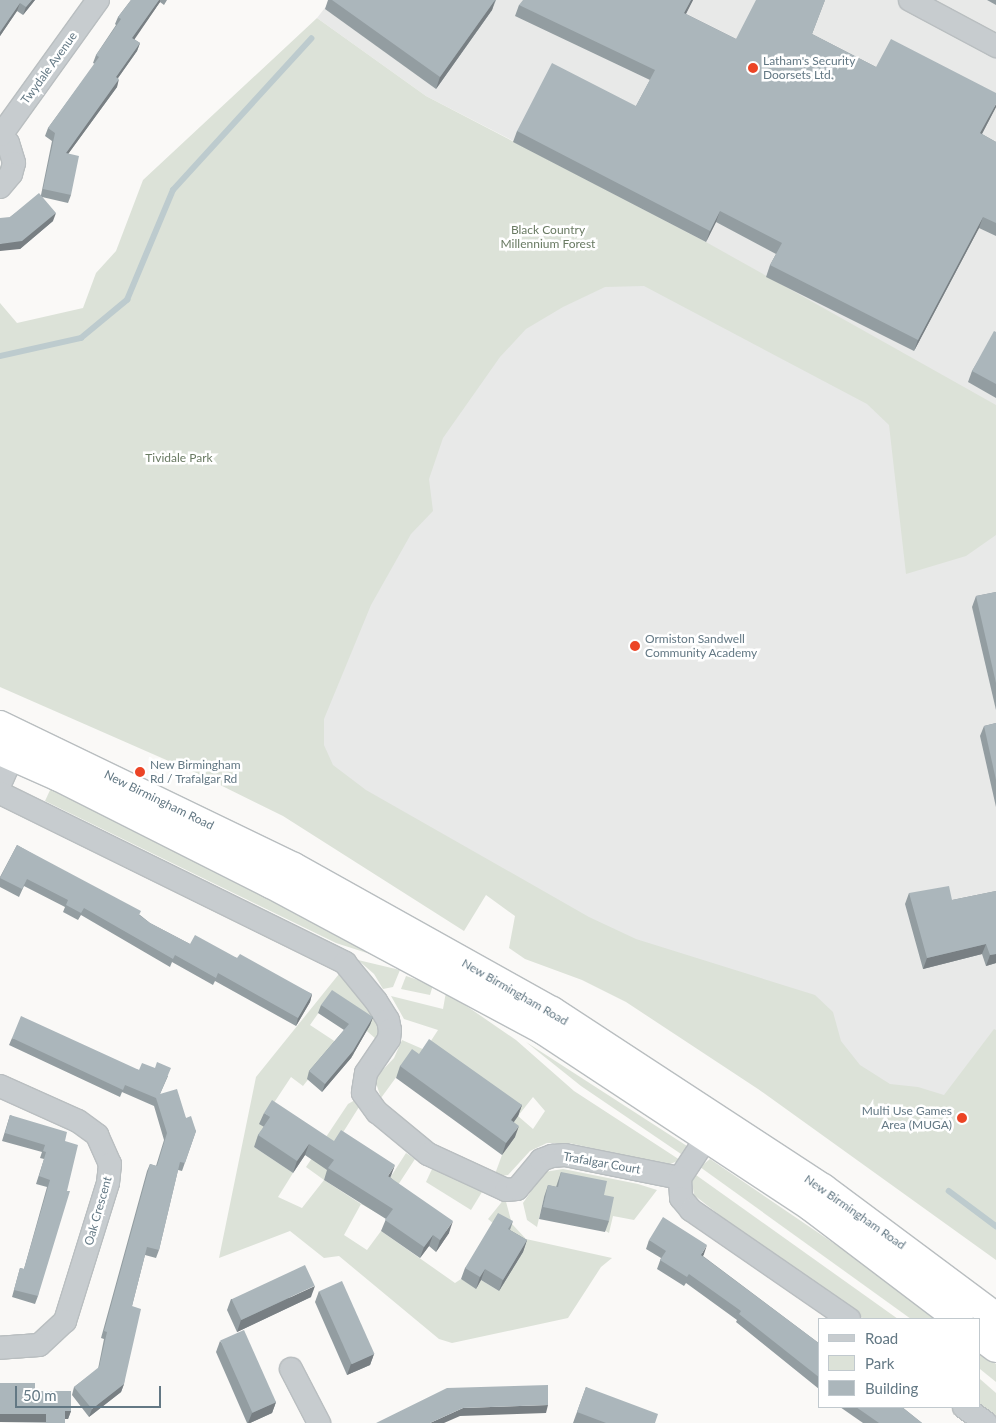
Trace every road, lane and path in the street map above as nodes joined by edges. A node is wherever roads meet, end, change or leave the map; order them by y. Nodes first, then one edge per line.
1 (98, 0) edge
2 (910, 0) edge
3 (996, 46) edge
4 (0, 135) edge
5 (0, 186) edge
6 (8, 742) edge
7 (0, 784) edge
8 (0, 793) edge
9 (0, 1086) edge
10 (707, 1137) junction
11 (680, 1178) junction
12 (996, 1317) edge
13 (847, 1318) edge
14 (958, 1318) edge
15 (981, 1337) edge
16 (0, 1348) edge
17 (996, 1348) edge
18 (292, 1369) dead end
19 (965, 1408) edge
20 (319, 1423) edge
21 (986, 1423) edge

1 - 4 street, Twydale Avenue
2 - 3 street
4 - 5 street, Twydale Avenue
6 - 7 street
6 - 10 highway, New Birmingham Road
6 - 12 highway, New Birmingham Road
8 - 11 street, Trafalgar Court
9 - 16 street, Oak Crescent
10 - 11 street
10 - 14 highway, New Birmingham Road
11 - 13 street
15 - 17 highway
18 - 20 street
19 - 21 street

